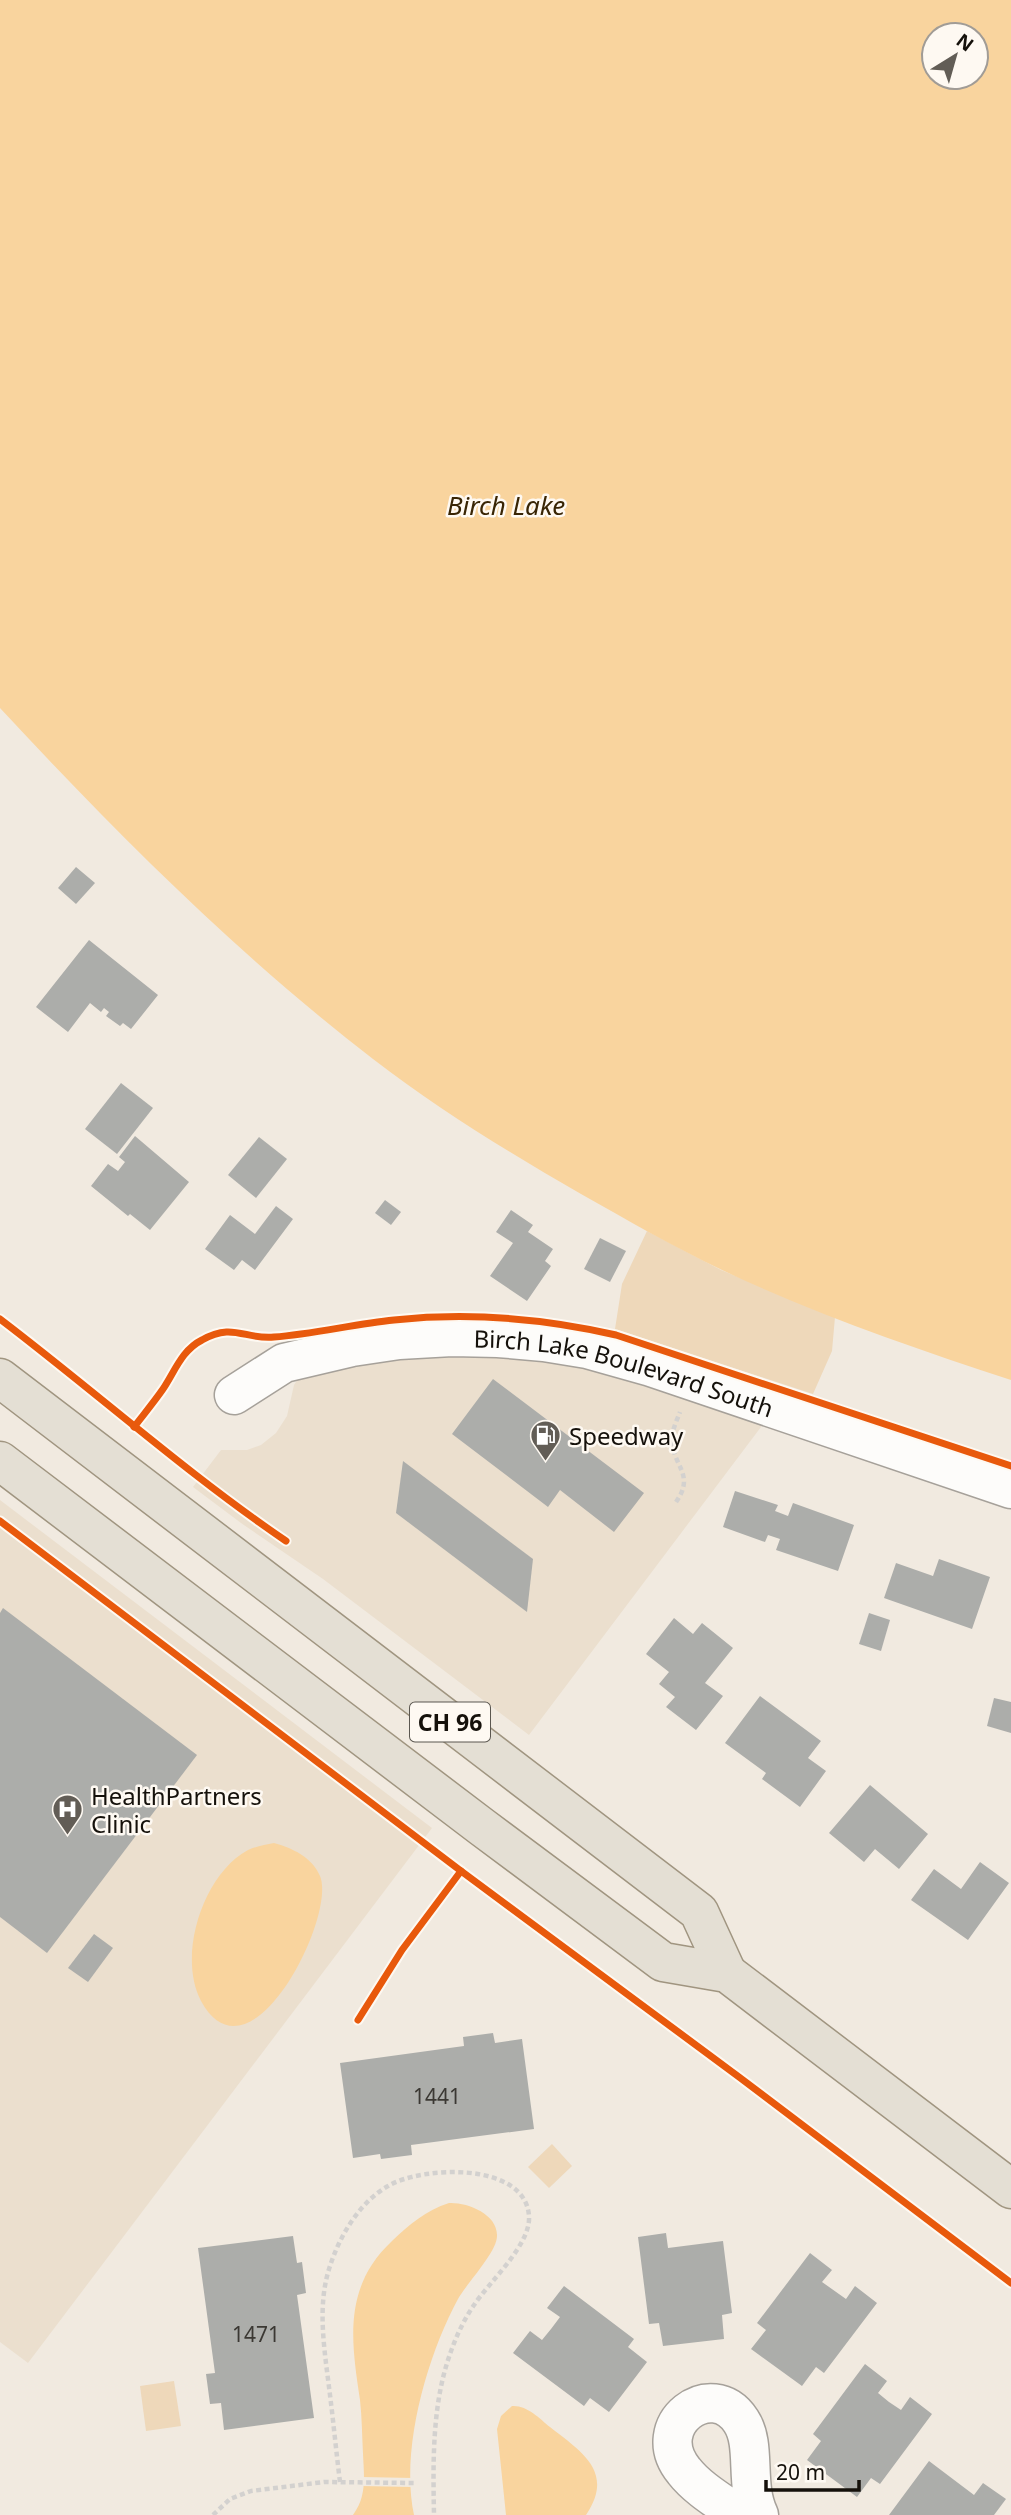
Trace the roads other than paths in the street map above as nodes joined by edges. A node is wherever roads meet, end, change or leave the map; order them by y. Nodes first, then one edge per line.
1 (0, 1378) edge
2 (234, 1395) dead end
3 (0, 1461) edge
4 (1011, 1489) edge
5 (727, 1973) junction
6 (1011, 2189) edge
7 (739, 2515) edge
8 (759, 2515) edge

1 - 5 main road, CH 96
2 - 4 street, Birch Lake Boulevard South
3 - 5 main road, CH 96
5 - 6 main road, CH 96
7 - 8 street

